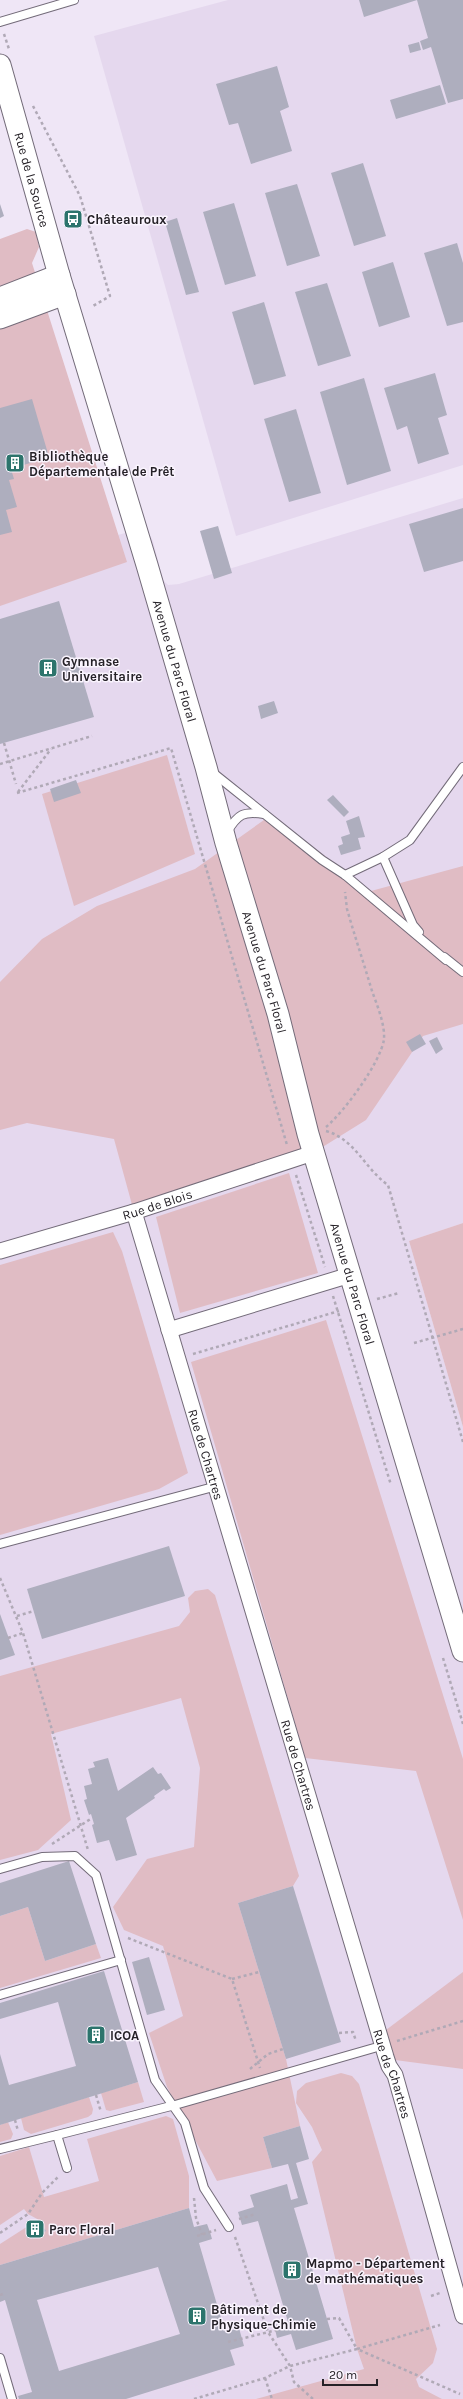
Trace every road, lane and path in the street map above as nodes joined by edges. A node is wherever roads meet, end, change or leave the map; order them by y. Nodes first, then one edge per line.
1 (74, 0) edge
2 (1, 22) edge
3 (5, 59) edge
4 (30, 101) dead end
5 (62, 284) junction
6 (0, 298) edge
7 (93, 306) dead end
8 (0, 318) edge
9 (92, 736) dead end
10 (4, 743) dead end
11 (52, 749) junction
12 (0, 764) edge
13 (206, 767) junction
14 (463, 767) edge
15 (16, 784) dead end
16 (264, 814) junction
17 (224, 836) junction
18 (383, 857) junction
19 (345, 875) junction
20 (446, 960) junction
21 (463, 972) edge
22 (288, 1150) dead end
23 (313, 1153) junction
24 (294, 1169) dead end
25 (134, 1212) junction
26 (0, 1251) edge
27 (326, 1273) dead end
28 (350, 1275) junction
29 (399, 1292) dead end
30 (372, 1300) dead end
31 (340, 1310) dead end
32 (463, 1329) edge
33 (169, 1330) junction
34 (432, 1338) junction
35 (414, 1343) dead end
36 (187, 1356) dead end
37 (463, 1442) edge
38 (217, 1486) junction
39 (0, 1544) edge
40 (0, 1578) edge
41 (34, 1611) dead end
42 (18, 1616) junction
43 (23, 1633) junction
44 (8, 1638) dead end
45 (463, 1651) edge
46 (92, 1818) dead end
47 (81, 1824) junction
48 (42, 1857) junction
49 (0, 1869) edge
50 (96, 1875) junction
51 (112, 1932) junction
52 (121, 1960) junction
53 (259, 1972) dead end
54 (232, 1979) junction
55 (0, 1995) edge
56 (463, 2021) edge
57 (339, 2034) dead end
58 (391, 2043) dead end
59 (374, 2048) dead end
60 (360, 2052) junction
61 (264, 2080) junction
62 (175, 2105) junction
63 (57, 2135) junction
64 (0, 2149) edge
65 (67, 2168) joint
66 (256, 2214) dead end
67 (240, 2218) dead end
68 (229, 2227) joint
69 (0, 2232) edge
70 (210, 2232) dead end
71 (197, 2236) dead end
72 (463, 2316) edge
73 (327, 2319) dead end
74 (440, 2325) dead end
75 (289, 2327) dead end
76 (268, 2332) junction
77 (357, 2349) junction
78 (0, 2358) edge
79 (290, 2366) junction
80 (265, 2378) junction
81 (460, 2394) dead end
82 (12, 2399) edge
83 (194, 2399) edge
84 (272, 2399) edge
85 (313, 2399) edge

1 - 2 lane
2 - 3 path
3 - 5 main road, Rue de la Source
4 - 7 path
5 - 6 main road
5 - 8 main road
5 - 13 main road, Avenue du Parc Floral
9 - 11 path
10 - 15 path, bridge
11 - 12 path
11 - 22 path
13 - 16 lane
13 - 17 main road, Avenue du Parc Floral
14 - 18 lane
16 - 17 lane
16 - 19 lane
17 - 23 main road, Avenue du Parc Floral
18 - 19 lane
18 - 20 lane
19 - 20 lane
19 - 34 path
20 - 21 lane
23 - 25 street, Rue de Blois
23 - 28 main road, Avenue du Parc Floral
24 - 27 path, Avenue du Parc Floral
25 - 26 street, Rue de Blois
25 - 33 street, Rue de Chartres
28 - 33 street
28 - 45 main road, Avenue du Parc Floral
29 - 30 path
31 - 36 path
32 - 34 path
33 - 38 street, Rue de Chartres
34 - 35 path
34 - 37 path
38 - 39 lane
38 - 72 street, Rue de Chartres
40 - 42 path
41 - 42 path
42 - 43 path
43 - 44 path
43 - 47 path
46 - 47 path
47 - 48 path
47 - 50 path
48 - 49 lane
48 - 50 lane
50 - 51 lane
51 - 52 lane
51 - 54 path
52 - 55 lane
52 - 62 lane
53 - 54 path
54 - 61 path
56 - 58 path
57 - 60 path
59 - 60 lane
60 - 61 lane
61 - 62 lane
62 - 63 lane
62 - 68 lane
63 - 64 lane
63 - 65 lane
65 - 69 path
66 - 67 path
68 - 76 path
70 - 71 path
73 - 77 path
74 - 77 path
75 - 76 path
76 - 76 path
76 - 79 path
77 - 79 path
77 - 81 path
78 - 82 lane
79 - 80 path
79 - 85 path
80 - 83 path
80 - 84 path

